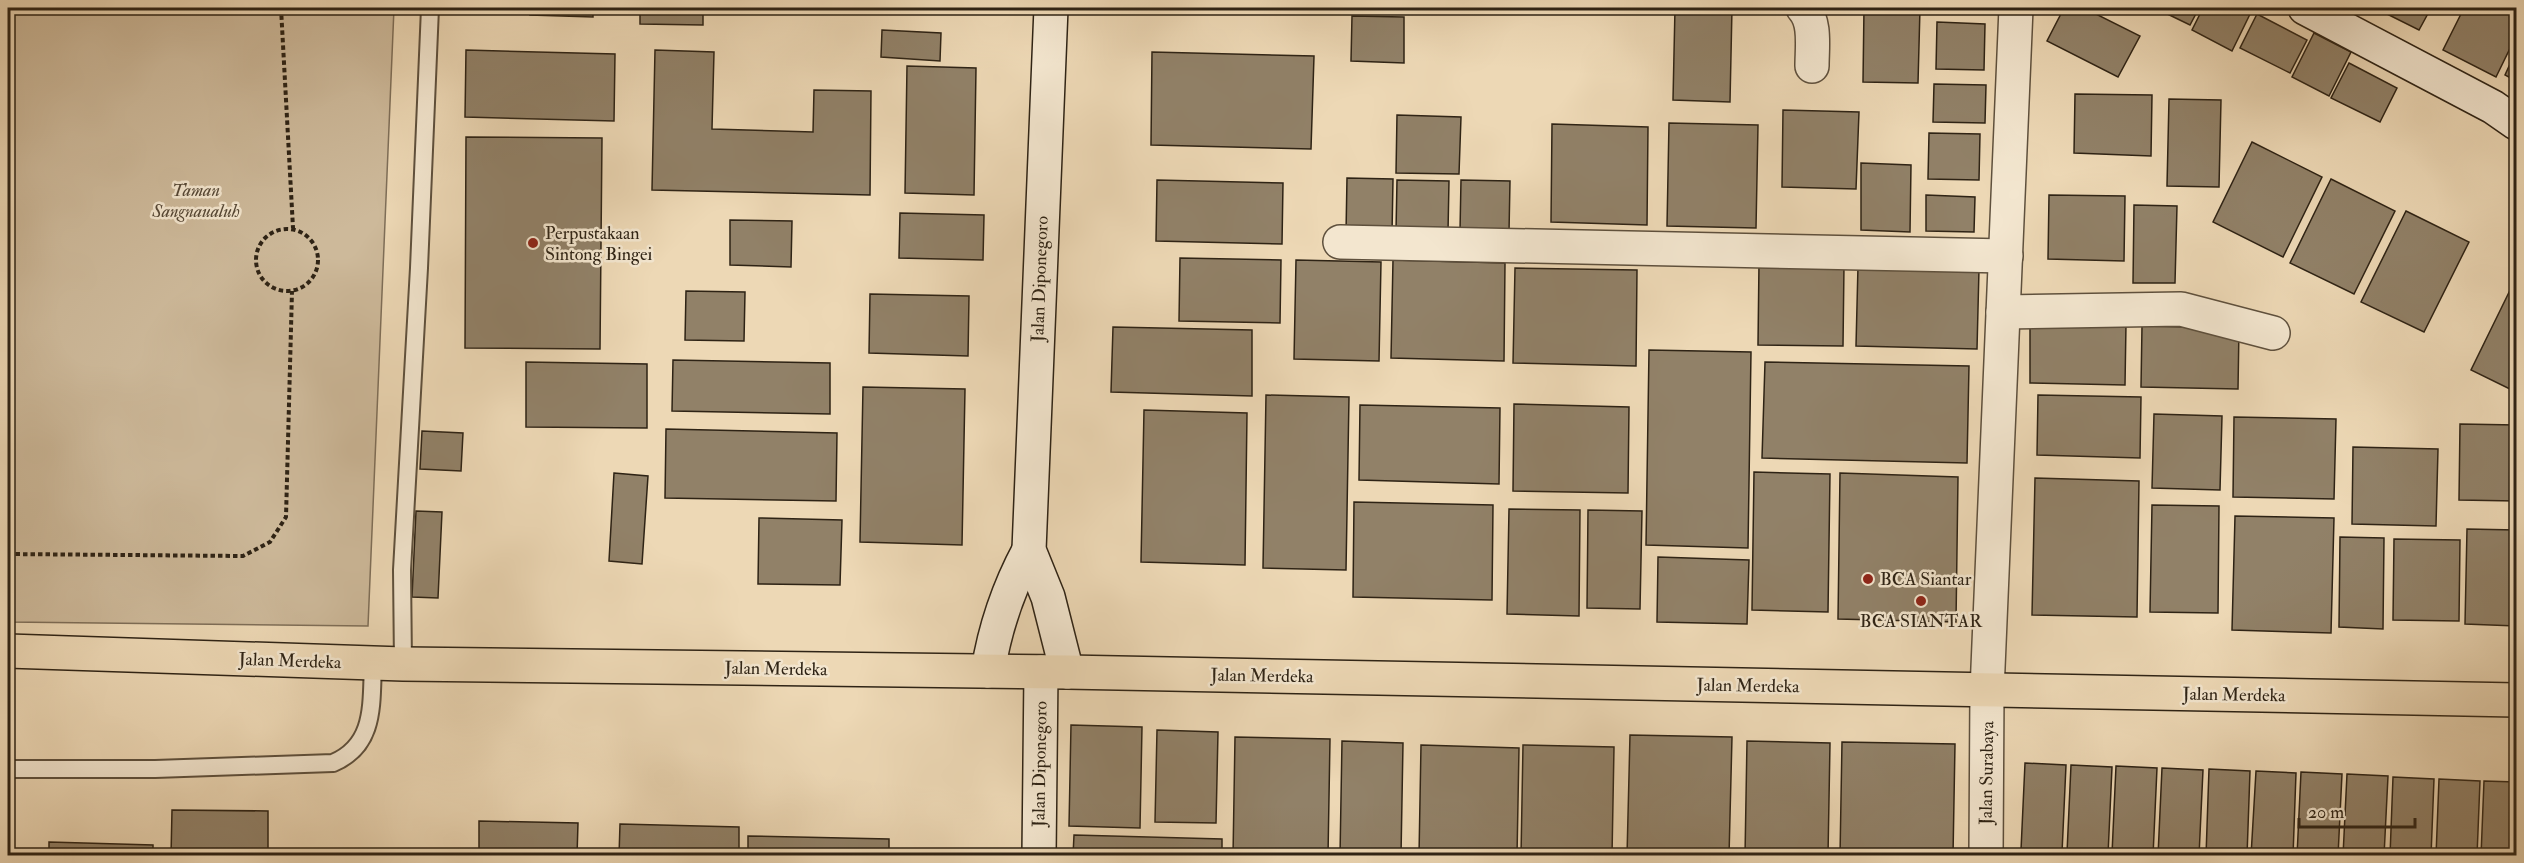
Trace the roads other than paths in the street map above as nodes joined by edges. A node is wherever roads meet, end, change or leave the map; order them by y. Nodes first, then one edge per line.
1 (430, 8) edge
2 (1051, 8) edge
3 (1803, 8) edge
4 (2016, 8) edge
5 (2305, 8) edge
6 (1812, 66) dead end
7 (2517, 123) edge
8 (1340, 242) dead end
9 (2006, 256) junction
10 (2003, 312) junction
11 (2273, 333) dead end
12 (1029, 549) junction
13 (8, 651) edge
14 (388, 664) junction
15 (988, 671) junction
16 (1054, 672) junction
17 (1988, 691) junction
18 (2517, 700) edge
19 (8, 769) edge
20 (1039, 855) edge
21 (1986, 855) edge

1 - 14 lane
2 - 12 street, Jalan Diponegoro
3 - 6 street
4 - 9 street, Jalan Surabaya
5 - 7 street
8 - 9 street
9 - 10 street, Jalan Surabaya
10 - 11 street
10 - 17 street, Jalan Surabaya
12 - 15 street, Jalan Diponegoro
12 - 16 street, Jalan Diponegoro
13 - 14 main road, Jalan Merdeka
14 - 15 main road, Jalan Merdeka
14 - 19 lane
15 - 16 main road, Jalan Merdeka
16 - 17 main road, Jalan Merdeka
16 - 20 street, Jalan Diponegoro
17 - 18 main road, Jalan Merdeka
17 - 21 street, Jalan Surabaya

